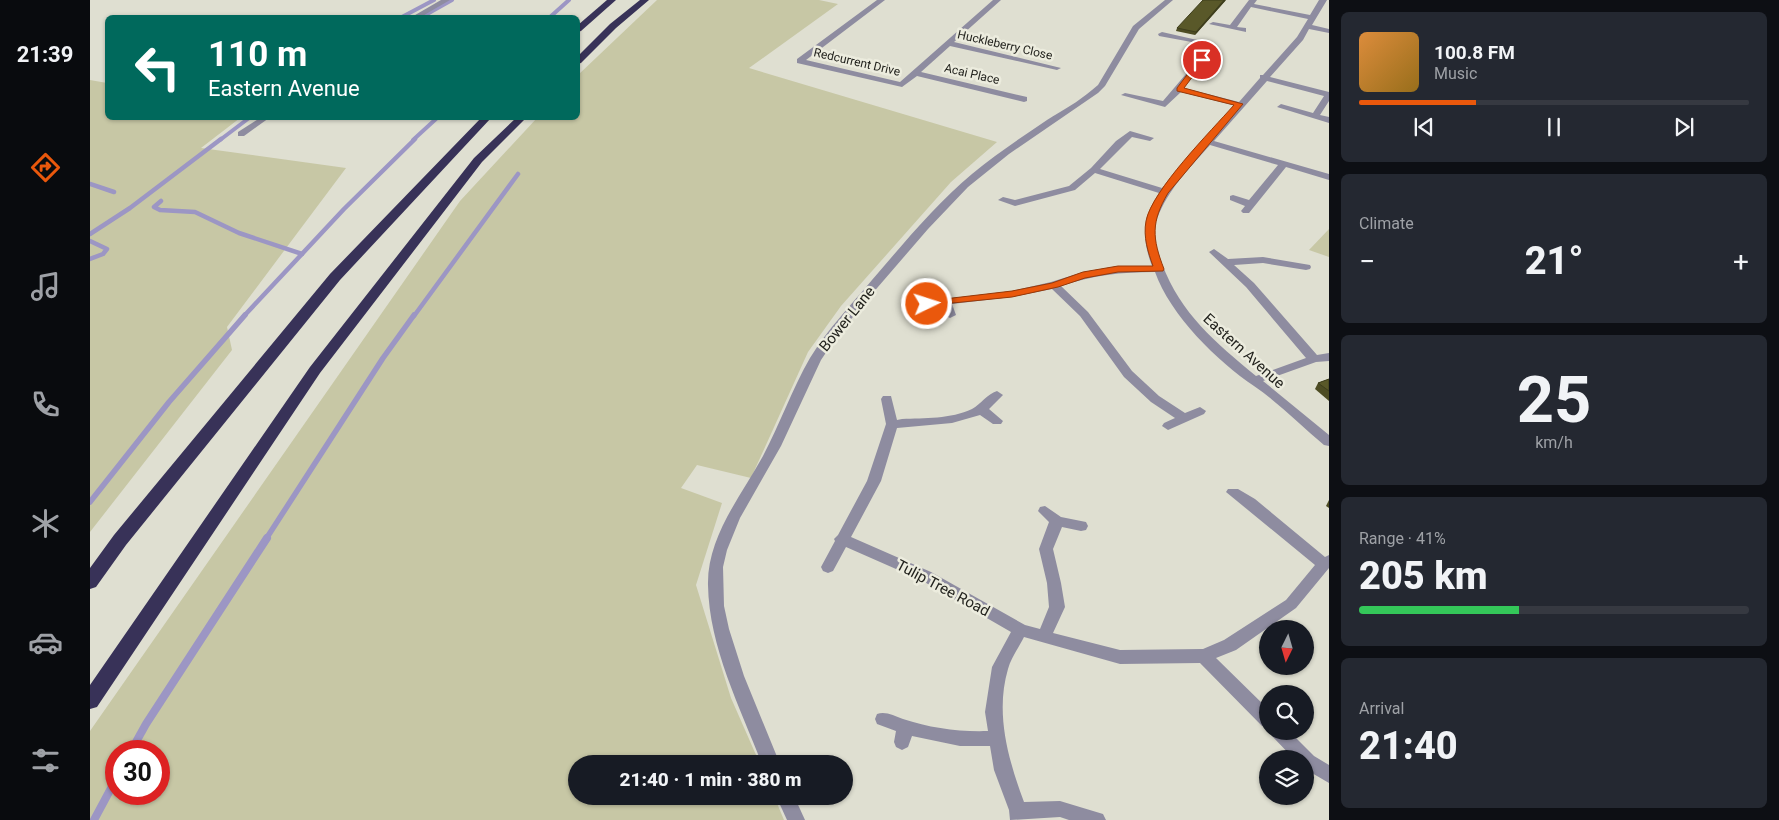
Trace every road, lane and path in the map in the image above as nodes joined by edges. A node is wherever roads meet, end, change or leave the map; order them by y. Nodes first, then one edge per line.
1 (446, 0) edge
2 (612, 0) edge
3 (645, 0) edge
4 (881, 0) edge
5 (997, 0) edge
6 (1168, 0) edge
7 (1323, 0) edge
8 (1251, 2) edge
9 (418, 15) edge
10 (1309, 22) junction
11 (1213, 24) dead end
12 (580, 27) edge
13 (1232, 28) junction
14 (1243, 30) dead end
15 (1329, 31) edge
16 (1162, 34) dead end
17 (948, 43) junction
18 (580, 59) edge
19 (1057, 68) dead end
20 (915, 73) junction
21 (1263, 77) junction
22 (1179, 89) junction
23 (1125, 95) dead end
24 (1329, 95) edge
25 (1024, 98) dead end
26 (1239, 104) junction
27 (1282, 107) dead end
28 (1315, 116) junction
29 (262, 120) edge
30 (484, 120) edge
31 (519, 120) edge
32 (1329, 120) edge
33 (1120, 127) dead end
34 (241, 134) dead end
35 (1130, 134) junction
36 (1150, 138) dead end
37 (1209, 142) junction
38 (1284, 164) junction
39 (1094, 170) junction
40 (1329, 177) edge
41 (1164, 192) junction
42 (1233, 198) dead end
43 (1003, 200) dead end
44 (1214, 252) dead end
45 (1227, 262) junction
46 (1306, 267) dead end
47 (1159, 269) junction
48 (1054, 285) junction
49 (946, 303) junction
50 (927, 304) dead end
51 (950, 315) dead end
52 (1329, 358) edge
53 (1314, 359) junction
54 (1253, 381) junction
55 (997, 395) dead end
56 (887, 398) dead end
57 (981, 409) junction
58 (1200, 411) dead end
59 (1184, 418) junction
60 (997, 421) dead end
61 (892, 424) junction
62 (1168, 426) dead end
63 (1329, 442) edge
64 (1233, 492) dead end
65 (1046, 511) dead end
66 (1057, 521) junction
67 (1081, 526) dead end
68 (841, 539) junction
69 (1326, 563) edge
70 (828, 567) dead end
71 (90, 582) edge
72 (1020, 630) junction
73 (1044, 636) junction
74 (1204, 656) junction
75 (90, 701) edge
76 (1259, 712) edge
77 (883, 719) dead end
78 (997, 738) junction
79 (1287, 740) edge
80 (768, 755) edge
81 (1329, 775) edge
82 (789, 805) edge
83 (1018, 815) edge
84 (796, 820) edge
85 (1097, 820) edge

1 - 9 street
2 - 12 highway
3 - 18 highway
4 - 20 street, Redcurrent Drive
5 - 17 street, Redcurrent Drive
6 - 80 street, Bower Lane
7 - 10 street, Eastern Avenue
8 - 10 street
8 - 13 street
10 - 15 street
10 - 21 street, Eastern Avenue
11 - 13 street
13 - 14 street
16 - 22 street
17 - 19 street, Huckleberry Close
17 - 20 street, Redcurrent Drive
20 - 25 street, Acai Place
21 - 24 street
21 - 26 street, Eastern Avenue
22 - 23 street
22 - 26 street
24 - 28 street
26 - 37 street, Eastern Avenue
27 - 28 street
28 - 32 street
29 - 34 street
30 - 71 highway
31 - 75 highway
33 - 35 street
35 - 36 street
35 - 39 street
37 - 38 street
37 - 41 street, Eastern Avenue
38 - 40 street
38 - 42 street
39 - 41 street
39 - 43 street
41 - 47 street, Eastern Avenue
44 - 45 street
45 - 46 street
45 - 53 street
47 - 48 street
47 - 54 street, Eastern Avenue
48 - 49 street
48 - 59 street
49 - 50 street
49 - 51 street
52 - 53 street
53 - 54 street
54 - 63 street, Eastern Avenue
55 - 57 street
56 - 61 street
57 - 60 street
57 - 61 street
58 - 59 street
59 - 62 street
61 - 68 street
64 - 69 street, Tulip Tree Road
65 - 66 street
66 - 67 street
66 - 73 street
68 - 70 street
68 - 72 street, Tulip Tree Road
69 - 74 street, Tulip Tree Road
72 - 73 street, Tulip Tree Road
72 - 78 street
73 - 74 street, Tulip Tree Road
74 - 76 street
77 - 78 street
78 - 83 street
79 - 81 street
82 - 84 street
83 - 85 street

